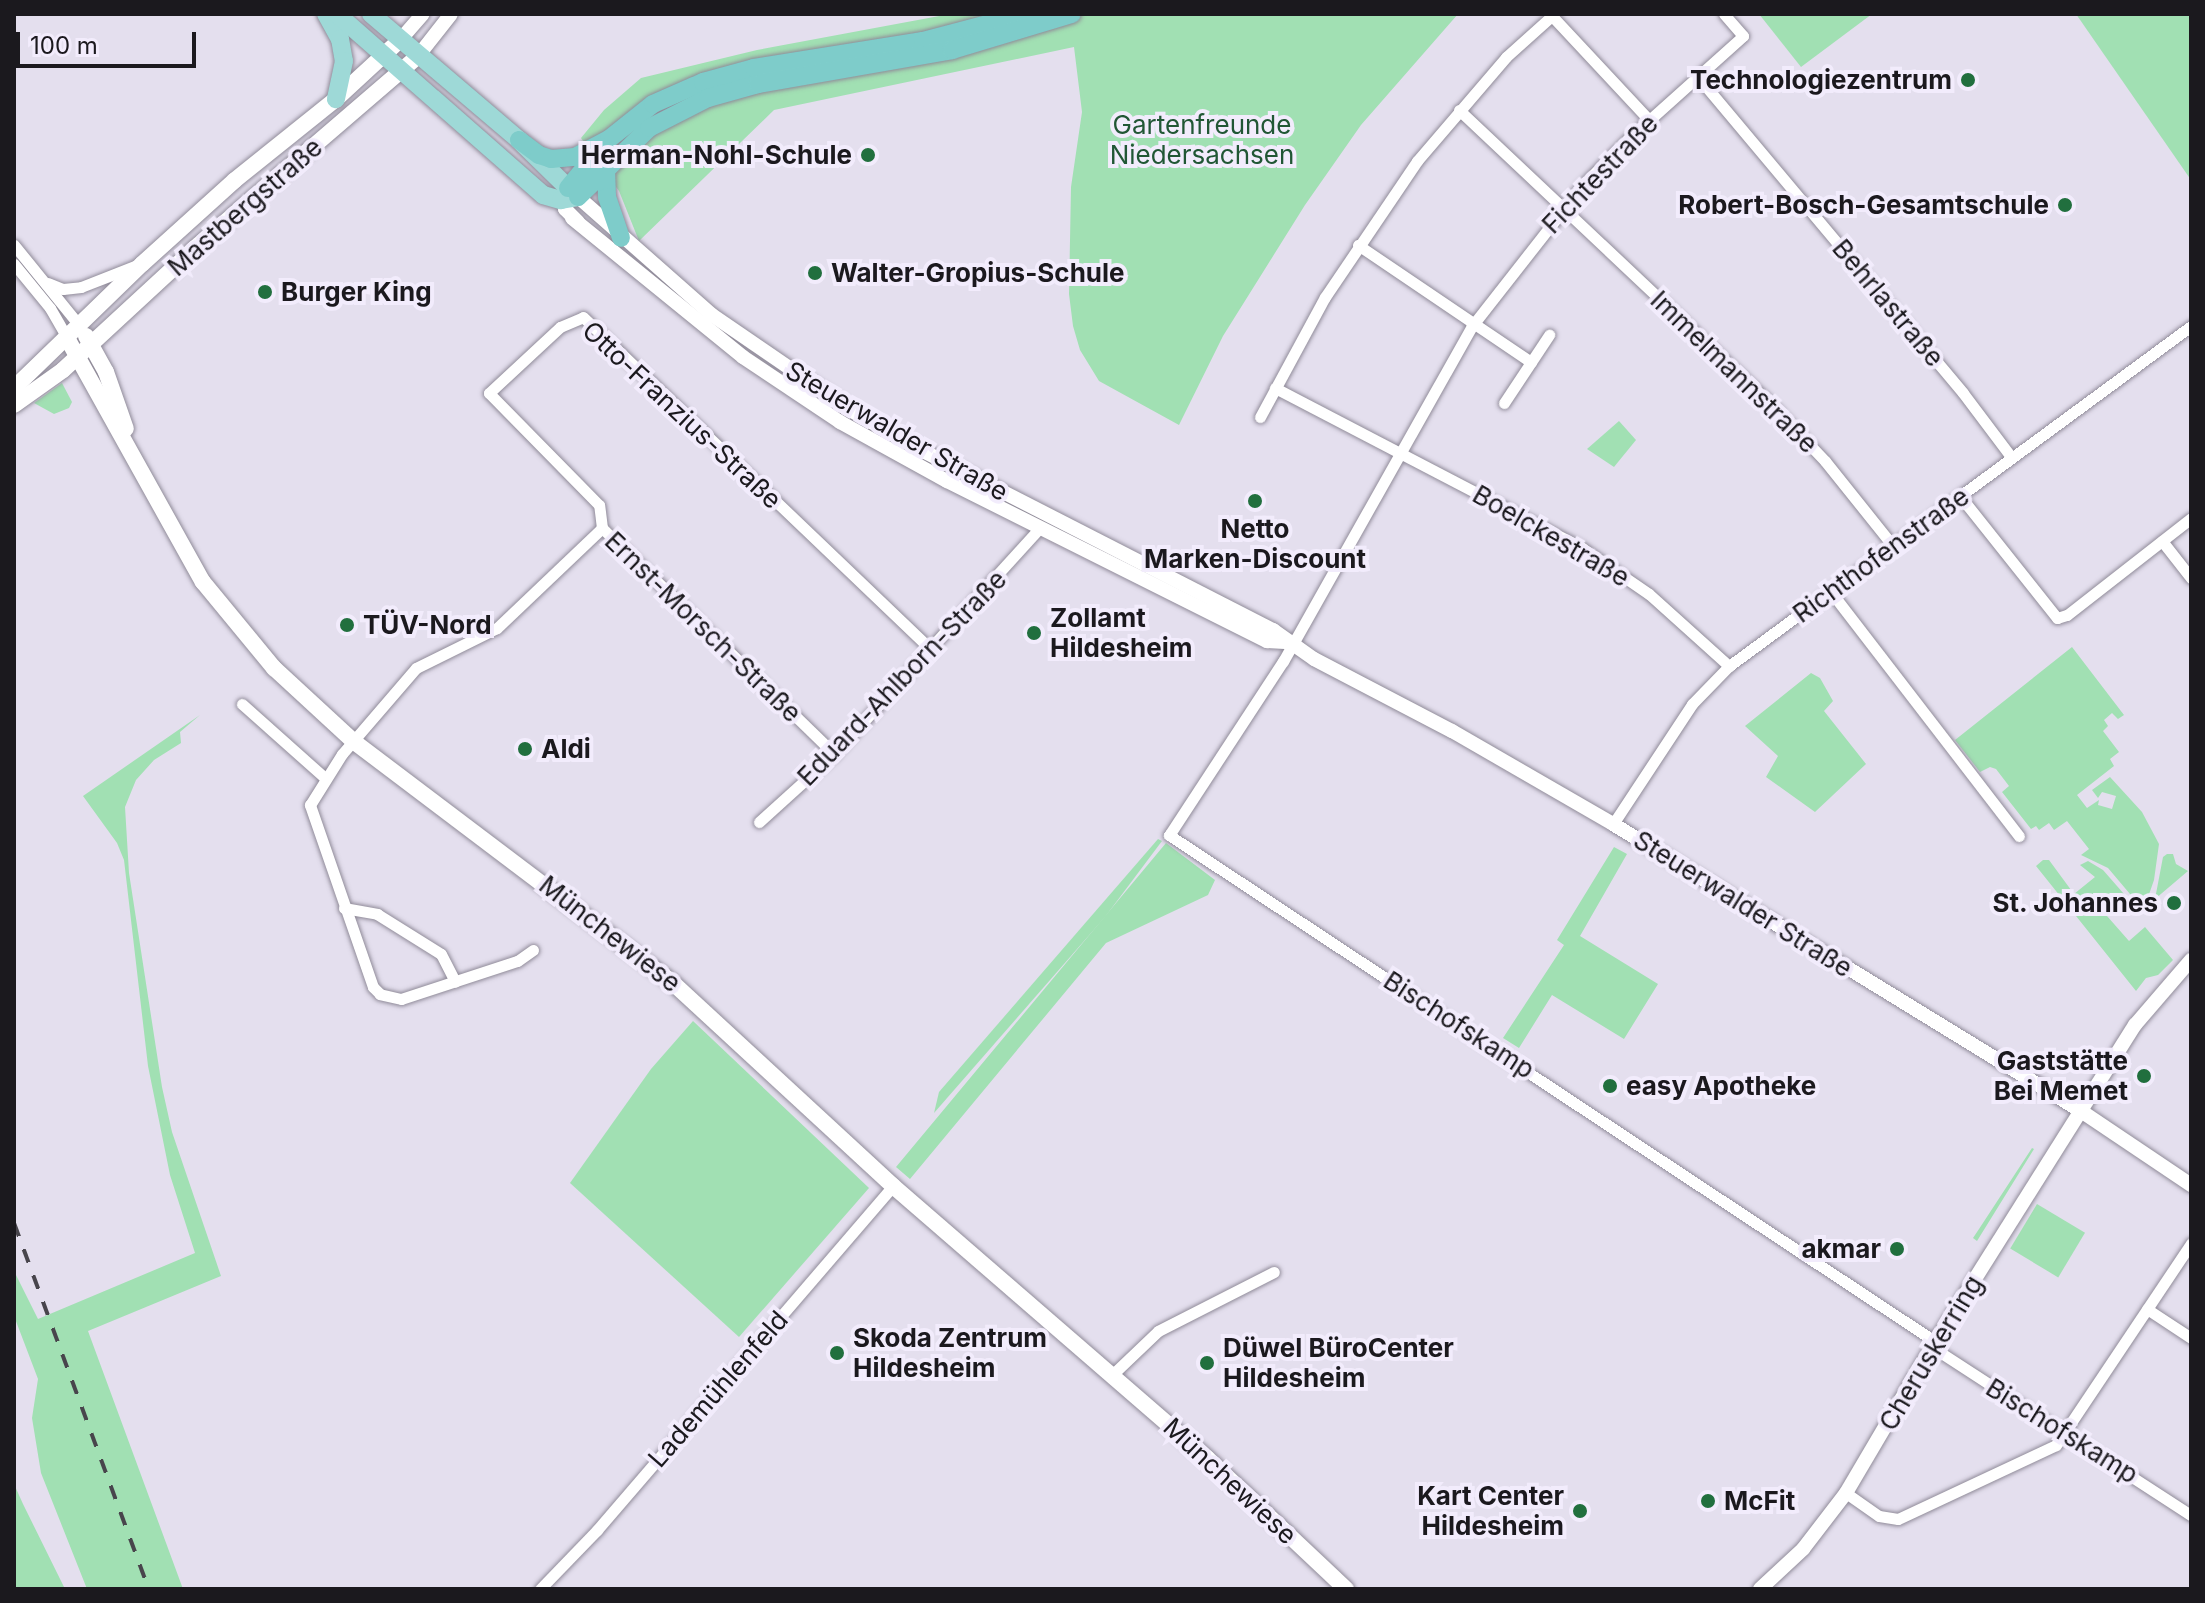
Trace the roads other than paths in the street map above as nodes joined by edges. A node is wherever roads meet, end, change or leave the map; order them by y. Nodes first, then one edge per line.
1 (326, 14) edge
2 (337, 14) edge
3 (371, 14) edge
4 (423, 14) edge
5 (451, 14) edge
6 (1025, 14) edge
7 (1072, 14) edge
8 (1724, 14) edge
9 (1553, 15) edge
10 (401, 39) junction
11 (418, 56) junction
12 (384, 57) junction
13 (401, 73) junction
14 (1698, 77) junction
15 (336, 99) junction
16 (1459, 110) junction
17 (1649, 120) junction
18 (609, 139) junction
19 (519, 140) junction
20 (606, 168) junction
21 (543, 195) junction
22 (571, 195) junction
23 (1563, 208) junction
24 (578, 222) junction
25 (621, 238) junction
26 (14, 245) edge
27 (1358, 245) junction
28 (14, 264) edge
29 (142, 264) junction
30 (45, 282) junction
31 (79, 325) junction
32 (1472, 326) junction
33 (2191, 326) edge
34 (1549, 335) dead end
35 (67, 338) junction
36 (92, 344) junction
37 (77, 357) junction
38 (1531, 362) junction
39 (14, 388) edge
40 (1275, 388) junction
41 (1504, 403) dead end
42 (14, 405) edge
43 (1260, 417) dead end
44 (1400, 451) junction
45 (2012, 458) junction
46 (141, 472) junction
47 (1960, 496) junction
48 (2191, 518) edge
49 (1043, 521) junction
50 (602, 528) junction
51 (2162, 541) junction
52 (1893, 546) junction
53 (2191, 578) edge
54 (1831, 592) junction
55 (1289, 644) junction
56 (932, 650) junction
57 (1729, 666) junction
58 (242, 704) dead end
59 (353, 741) junction
60 (834, 754) junction
61 (325, 778) junction
62 (759, 822) dead end
63 (1613, 824) junction
64 (2019, 836) dead end
65 (344, 908) junction
66 (533, 950) dead end
67 (2191, 960) edge
68 (455, 982) junction
69 (2081, 1111) junction
70 (2191, 1185) edge
71 (893, 1186) junction
72 (2191, 1243) edge
73 (1274, 1272) dead end
74 (2147, 1309) junction
75 (2191, 1338) edge
76 (1934, 1344) junction
77 (1113, 1374) junction
78 (2065, 1432) junction
79 (1846, 1493) junction
80 (2191, 1515) edge
81 (1763, 1585) edge
82 (540, 1589) edge
83 (1346, 1589) edge
84 (1750, 1589) edge

1 - 15 main road
2 - 12 main road, Steuerwalder Straße
3 - 10 main road, Steuerwalder Straße
4 - 10 street
5 - 11 street
6 - 18 highway
7 - 20 highway
8 - 14 street, Fichtestraße
9 - 16 street
9 - 17 street
10 - 11 main road, Steuerwalder Straße
10 - 12 main road, Mastbergstraße
11 - 13 main road, Mastbergstraße
11 - 19 main road, Steuerwalder Straße
12 - 13 main road, Steuerwalder Straße
12 - 15 main road, Mastbergstraße
13 - 21 main road, Steuerwalder Straße
13 - 36 main road, Mastbergstraße
14 - 17 street, Fichtestraße
14 - 45 street, Behrlastraße
15 - 29 main road, Mastbergstraße
16 - 23 street, Immelmannstraße
16 - 27 street
17 - 23 street, Fichtestraße
18 - 19 highway
18 - 22 highway
19 - 22 main road, Steuerwalder Straße
20 - 22 highway
20 - 25 highway
21 - 22 main road
21 - 24 street, Steuerwalder Straße
22 - 24 street, Steuerwalder Straße
22 - 25 street, Steuerwalder Straße
23 - 32 street, Fichtestraße
23 - 52 street, Immelmannstraße
24 - 49 street, Steuerwalder Straße
25 - 49 street, Steuerwalder Straße
26 - 30 street
27 - 32 street
27 - 40 street
28 - 35 street
29 - 30 street
29 - 31 main road, Mastbergstraße
30 - 31 street
31 - 35 main road, Mastbergstraße
31 - 36 main road
32 - 38 street
32 - 44 street, Fichtestraße
33 - 45 street, Richthofenstraße
34 - 38 street
35 - 37 main road
35 - 39 main road, Mastbergstraße
36 - 37 main road, Mastbergstraße
36 - 46 main road, Münchewiese
37 - 42 main road, Mastbergstraße
37 - 46 main road, Münchewiese
38 - 41 street
40 - 43 street
40 - 44 street, Boelckestraße
44 - 55 street, Fichtestraße
44 - 57 street, Boelckestraße
45 - 47 street, Richthofenstraße
46 - 59 main road, Münchewiese
47 - 51 street
47 - 52 street, Richthofenstraße
48 - 51 street
49 - 55 street, Steuerwalder Straße
49 - 56 street, Eduard-Ahlborn-Straße
50 - 56 street, Otto-Franzius-Straße
50 - 59 street, Ernst-Morsch-Straße
50 - 60 street, Ernst-Morsch-Straße
51 - 53 street
52 - 54 street, Richthofenstraße
54 - 57 street, Richthofenstraße
54 - 64 street
55 - 63 street, Steuerwalder Straße
55 - 76 street, Bischofskamp
56 - 60 street, Eduard-Ahlborn-Straße
57 - 63 street, Richthofenstraße
58 - 61 street
59 - 61 street, Ernst-Morsch-Straße
59 - 71 main road, Münchewiese
60 - 62 street, Eduard-Ahlborn-Straße
61 - 65 street, Ernst-Morsch-Straße
63 - 69 street, Steuerwalder Straße
65 - 68 street
65 - 68 street, Ernst-Morsch-Straße
66 - 68 street
67 - 69 street, Cheruskerring
69 - 70 street, Steuerwalder Straße
69 - 76 street, Cheruskerring
71 - 77 main road, Münchewiese
71 - 82 street, Lademühlenfeld
72 - 74 street
73 - 77 street
74 - 75 street
74 - 78 street
76 - 78 street, Bischofskamp
76 - 79 street, Cheruskerring
77 - 83 main road, Münchewiese
78 - 79 street
78 - 80 street, Bischofskamp
79 - 81 street, Cheruskerring
81 - 84 street, Cheruskerring

